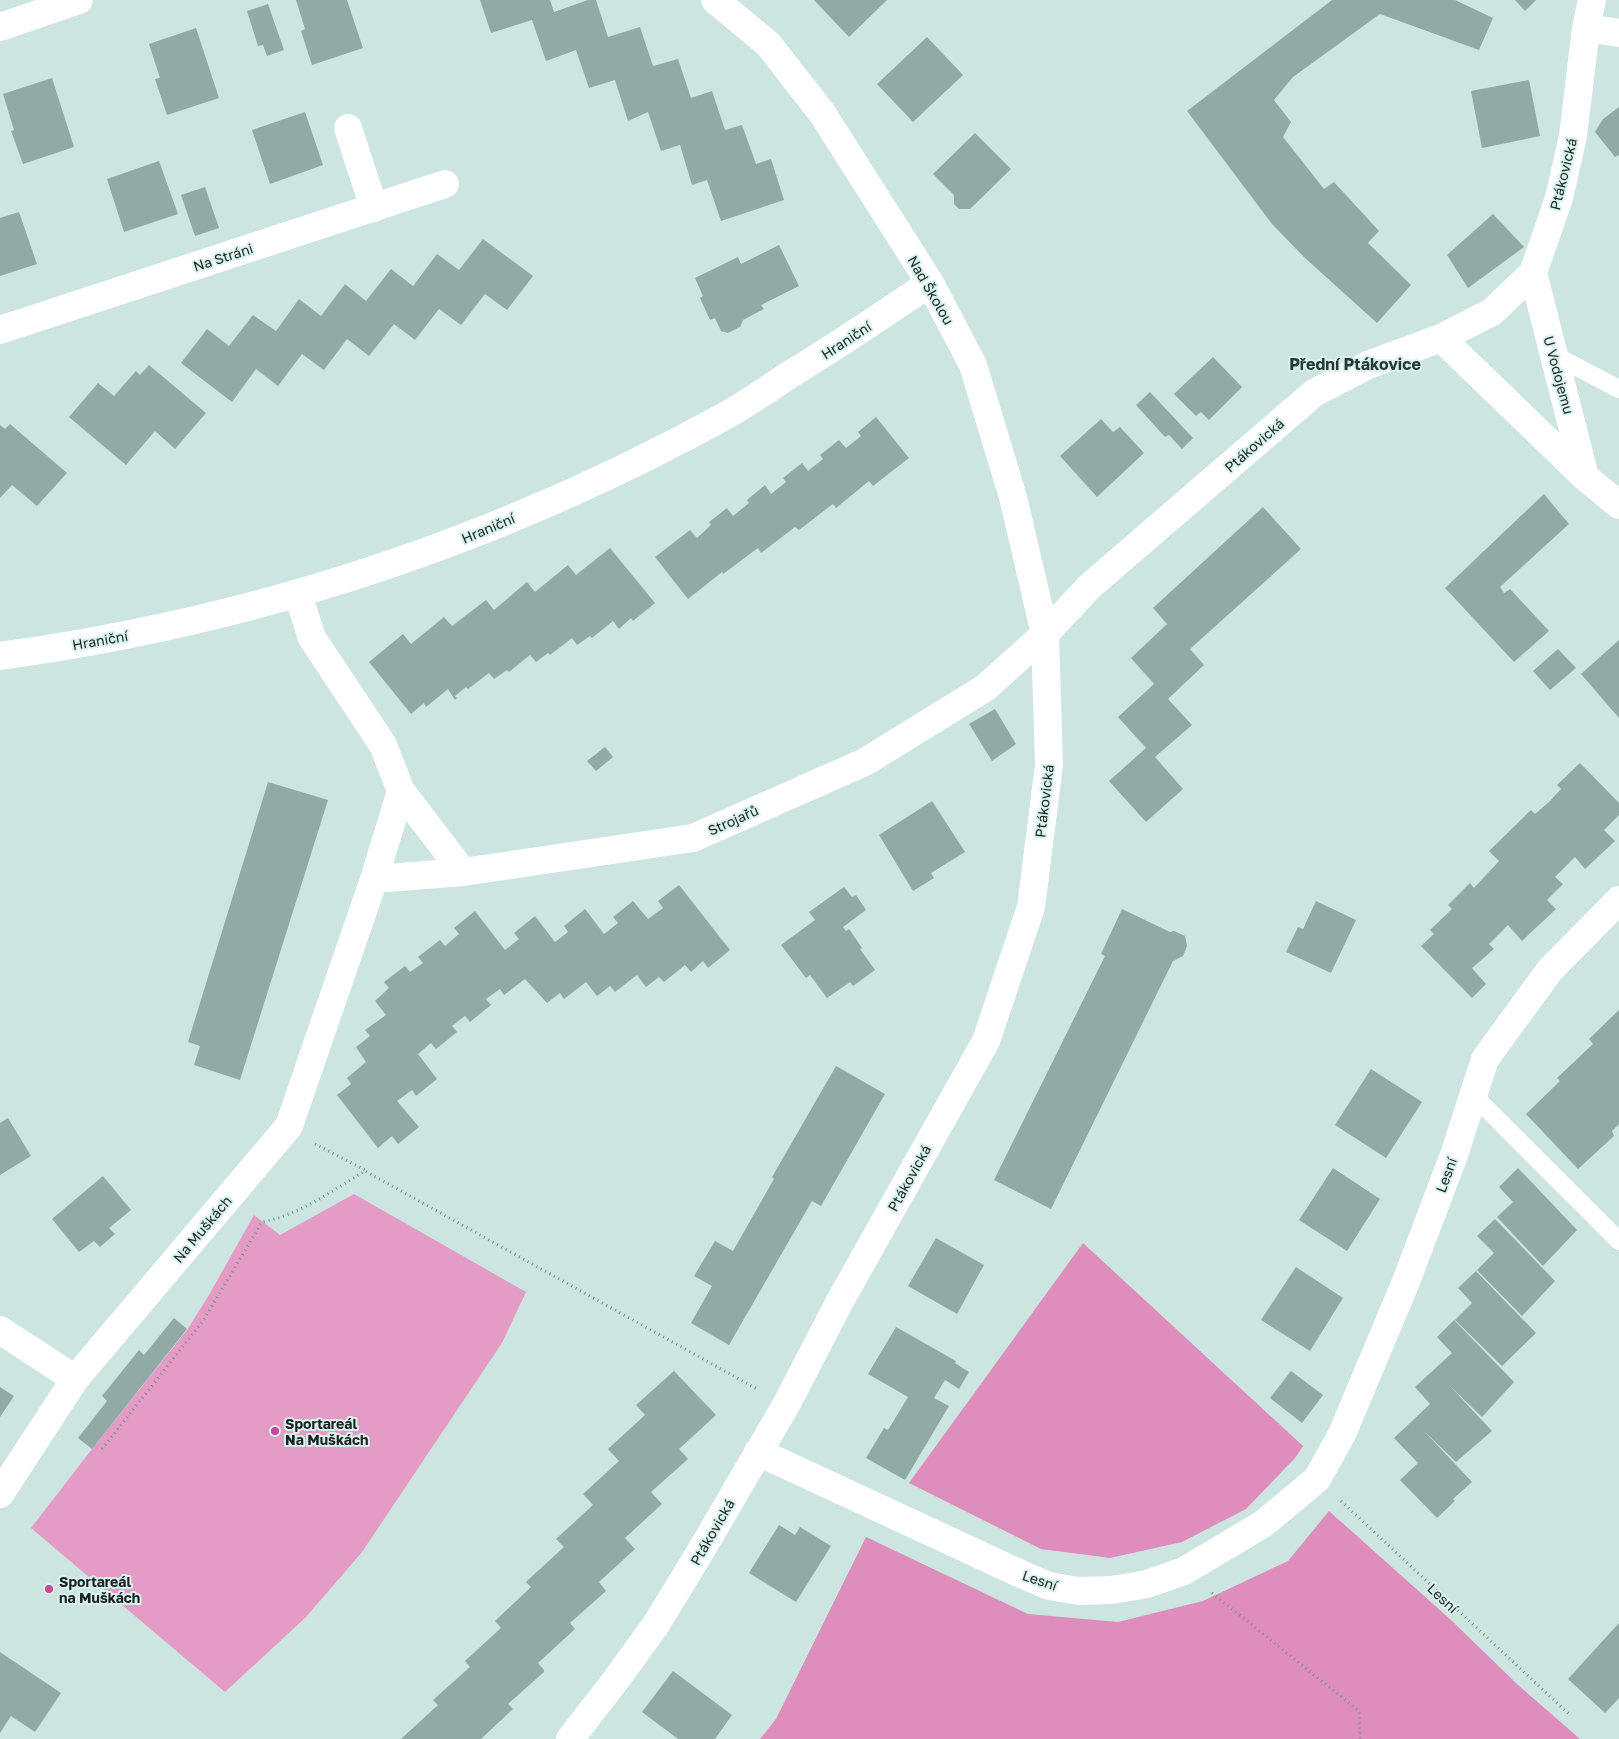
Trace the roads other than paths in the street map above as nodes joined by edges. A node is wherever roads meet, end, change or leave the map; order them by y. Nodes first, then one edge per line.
1 (78, 0) edge
2 (715, 0) edge
3 (1592, 0) edge
4 (0, 27) edge
5 (1586, 28) junction
6 (1619, 33) edge
7 (348, 128) dead end
8 (445, 184) dead end
9 (374, 208) junction
10 (1532, 273) junction
11 (930, 283) junction
12 (0, 330) edge
13 (1441, 338) junction
14 (1554, 355) junction
15 (1619, 389) edge
16 (1585, 477) junction
17 (1619, 505) edge
18 (298, 594) junction
19 (1045, 634) junction
20 (0, 656) edge
21 (401, 791) junction
22 (463, 872) junction
23 (374, 879) junction
24 (1619, 900) edge
25 (1474, 1096) junction
26 (1619, 1241) edge
27 (0, 1330) edge
28 (75, 1379) junction
29 (758, 1452) junction
30 (0, 1494) edge
31 (570, 1739) edge

1 - 4 street
2 - 11 street, Nad Školou
3 - 5 street, Ptákovická
5 - 6 street
5 - 10 street, Ptákovická
7 - 9 street
8 - 9 street, Na Stráni
9 - 12 street, Na Stráni
10 - 13 street, Ptákovická
10 - 14 street, U Vodojemu
11 - 18 street, Hraniční
11 - 19 street, Nad Školou
13 - 16 street
13 - 19 street, Ptákovická
14 - 15 lane
14 - 16 street, U Vodojemu
16 - 17 street
18 - 20 street, Hraniční
18 - 21 street
19 - 22 street, Strojařů
19 - 29 street, Ptákovická
21 - 22 street
21 - 23 street, Na Muškách
22 - 23 street, Strojařů
23 - 28 street, Na Muškách
24 - 25 street, Lesní
25 - 26 lane
25 - 29 street, Lesní
27 - 28 street
28 - 30 street, Na Muškách
29 - 31 street, Ptákovická

